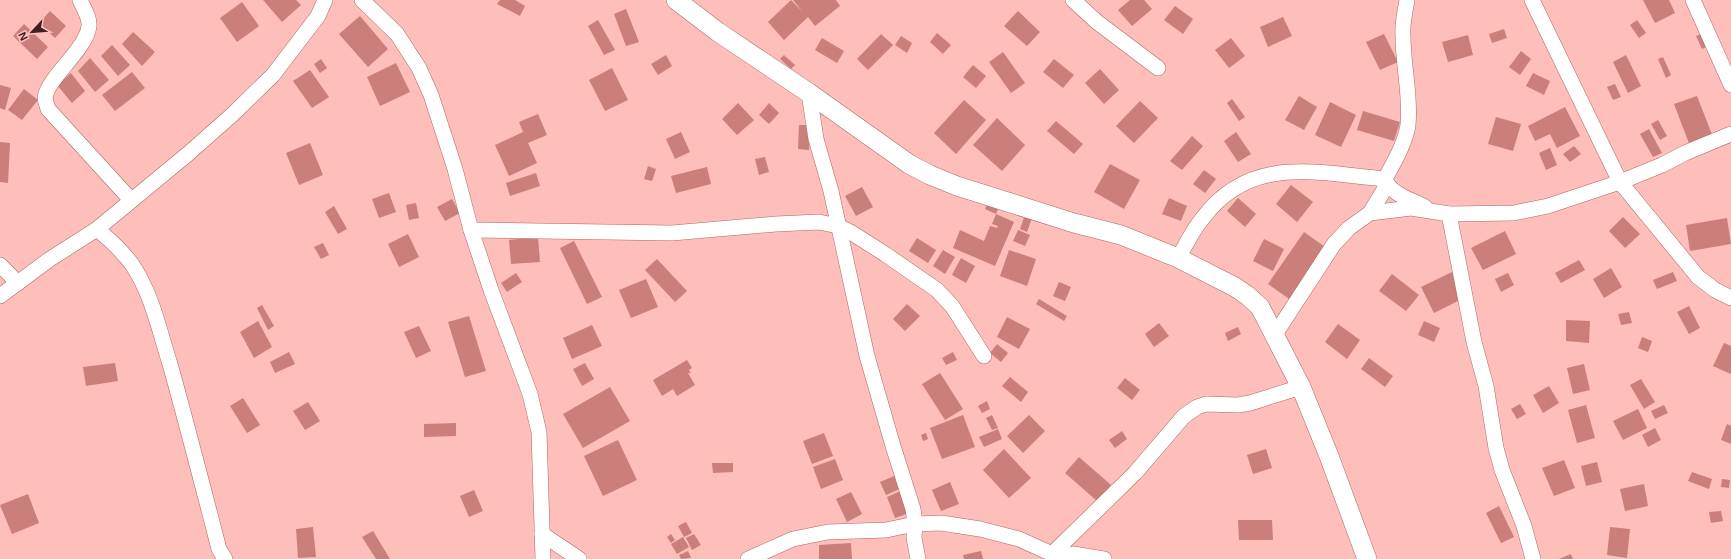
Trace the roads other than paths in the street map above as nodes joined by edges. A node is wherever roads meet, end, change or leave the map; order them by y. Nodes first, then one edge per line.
1 (80, 0) edge
2 (325, 0) edge
3 (362, 0) edge
4 (676, 0) edge
5 (1073, 0) edge
6 (1407, 0) edge
7 (1532, 0) edge
8 (1693, 0) edge
9 (1158, 68) dead end
10 (1731, 85) edge
11 (809, 93) junction
12 (1731, 134) edge
13 (1386, 182) junction
14 (1620, 182) junction
15 (130, 200) junction
16 (1430, 210) junction
17 (1370, 213) junction
18 (1449, 214) junction
19 (838, 226) junction
20 (97, 229) junction
21 (471, 230) junction
22 (1178, 258) junction
23 (0, 265) edge
24 (18, 283) junction
25 (0, 296) edge
26 (1731, 298) edge
27 (1274, 336) junction
28 (984, 356) dead end
29 (1301, 387) junction
30 (915, 524) junction
31 (542, 534) junction
32 (1057, 556) edge
33 (1366, 558) edge
34 (225, 559) edge
35 (543, 559) edge
36 (580, 559) edge
37 (748, 559) edge
38 (918, 559) edge
39 (1104, 559) edge
40 (1533, 559) edge

1 - 15 street
2 - 15 street
3 - 21 street
4 - 11 street
5 - 9 street
6 - 13 street
7 - 14 street
8 - 10 street
11 - 19 street
11 - 22 street
12 - 14 street
13 - 16 street
13 - 17 street
13 - 22 street
14 - 18 street
14 - 26 street
15 - 20 street
16 - 17 street
16 - 18 street
17 - 27 street
18 - 40 street
19 - 21 street
19 - 28 street
19 - 30 street
20 - 24 street
20 - 34 street
21 - 31 street
22 - 27 street
23 - 24 street
24 - 25 street
27 - 29 street
29 - 32 street
29 - 33 street
30 - 32 street
30 - 37 street
30 - 38 street
31 - 35 street
31 - 36 street
32 - 39 street

